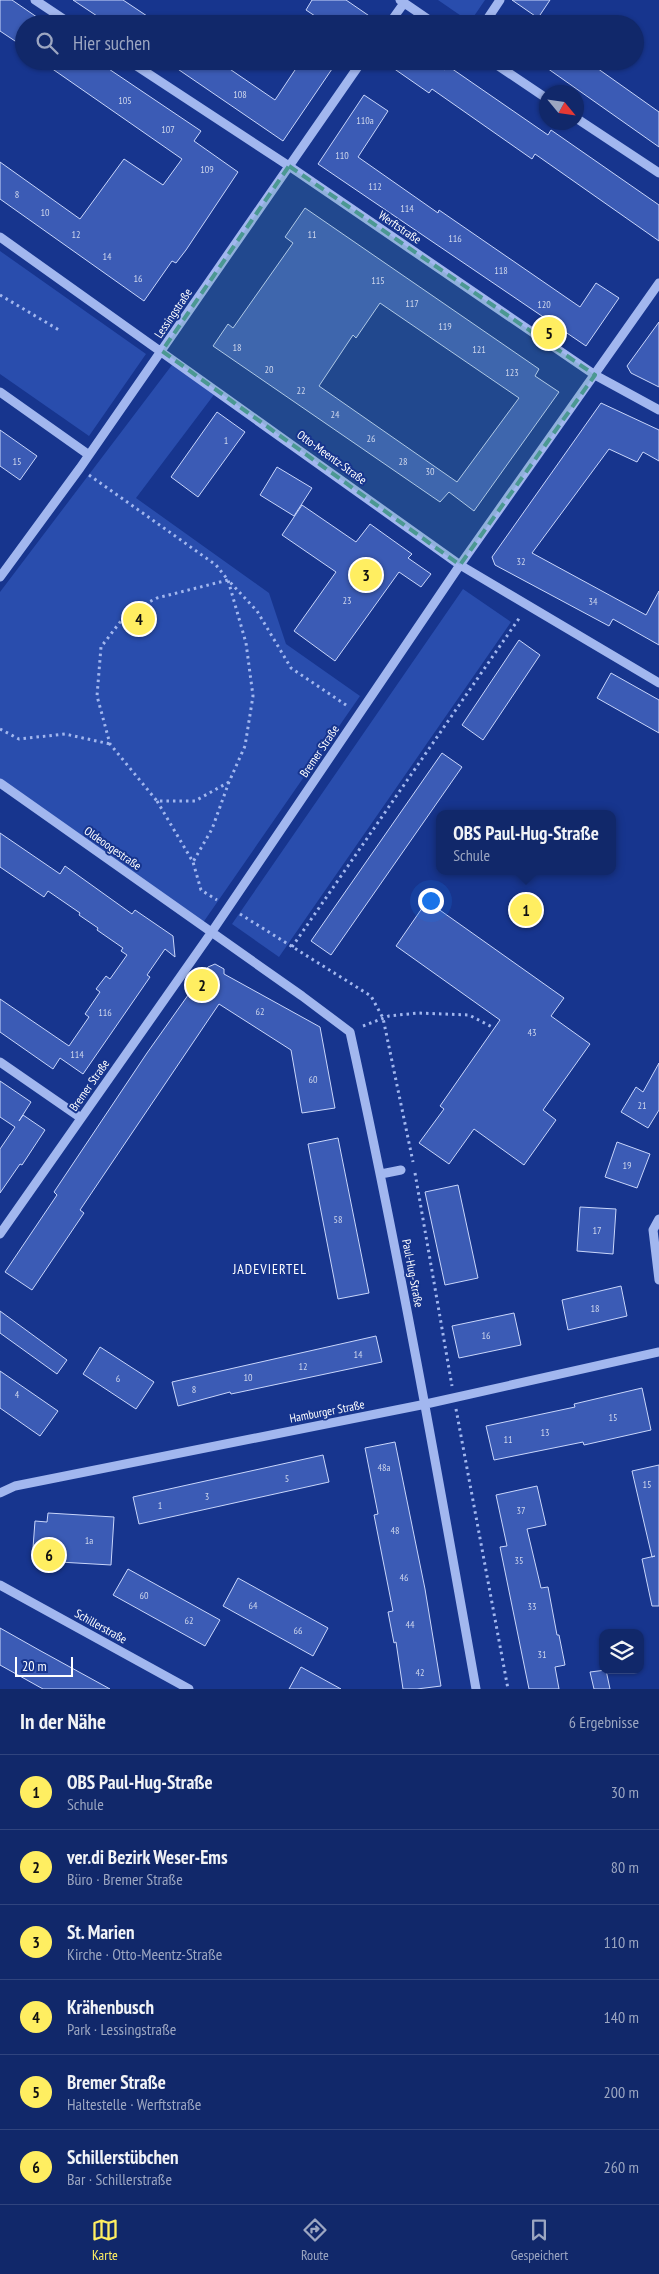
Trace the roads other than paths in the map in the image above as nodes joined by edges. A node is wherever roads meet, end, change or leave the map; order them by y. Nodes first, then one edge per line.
1 (35, 0) edge
2 (500, 0) edge
3 (402, 1) edge
4 (58, 15) edge
5 (394, 15) edge
6 (422, 15) edge
7 (490, 15) edge
8 (143, 70) edge
9 (356, 70) edge
10 (504, 70) edge
11 (539, 93) edge
12 (584, 123) edge
13 (289, 166) junction
14 (659, 173) edge
15 (0, 237) edge
16 (659, 283) edge
17 (162, 351) junction
18 (595, 375) junction
19 (0, 392) edge
20 (659, 410) edge
21 (89, 455) junction
22 (460, 565) junction
23 (0, 577) edge
24 (659, 683) edge
25 (0, 783) edge
26 (211, 933) junction
27 (0, 1062) edge
28 (81, 1118) junction
29 (401, 1170) dead end
30 (381, 1174) junction
31 (659, 1219) edge
32 (0, 1234) edge
33 (659, 1280) edge
34 (659, 1352) edge
35 (426, 1404) junction
36 (0, 1493) edge
37 (0, 1585) edge
38 (189, 1689) edge
39 (476, 1689) edge

1 - 4 street
2 - 7 street
3 - 5 street
3 - 6 street
8 - 13 street, Werftstraße
9 - 13 street, Lessingstraße
10 - 11 street
12 - 14 street
13 - 17 street, Lessingstraße
13 - 18 street, Werftstraße
15 - 17 street, Otto-Meentz-Straße
16 - 18 street, Bremer Straße
17 - 21 street, Lessingstraße
17 - 22 street, Otto-Meentz-Straße
18 - 20 street, Werftstraße
18 - 22 street, Bremer Straße
19 - 21 street
21 - 23 street, Lessingstraße
22 - 24 street, Otto-Meentz-Straße
22 - 26 street, Bremer Straße
25 - 26 street, Oldeoogestraße
26 - 28 street, Bremer Straße
26 - 30 street, Paul-Hug-Straße
27 - 28 street
28 - 32 street, Bremer Straße
29 - 30 street
30 - 35 street, Paul-Hug-Straße
31 - 33 street
34 - 35 street, Hamburger Straße
35 - 36 street, Hamburger Straße
35 - 39 street, Paul-Hug-Straße
37 - 38 street, Schillerstraße

